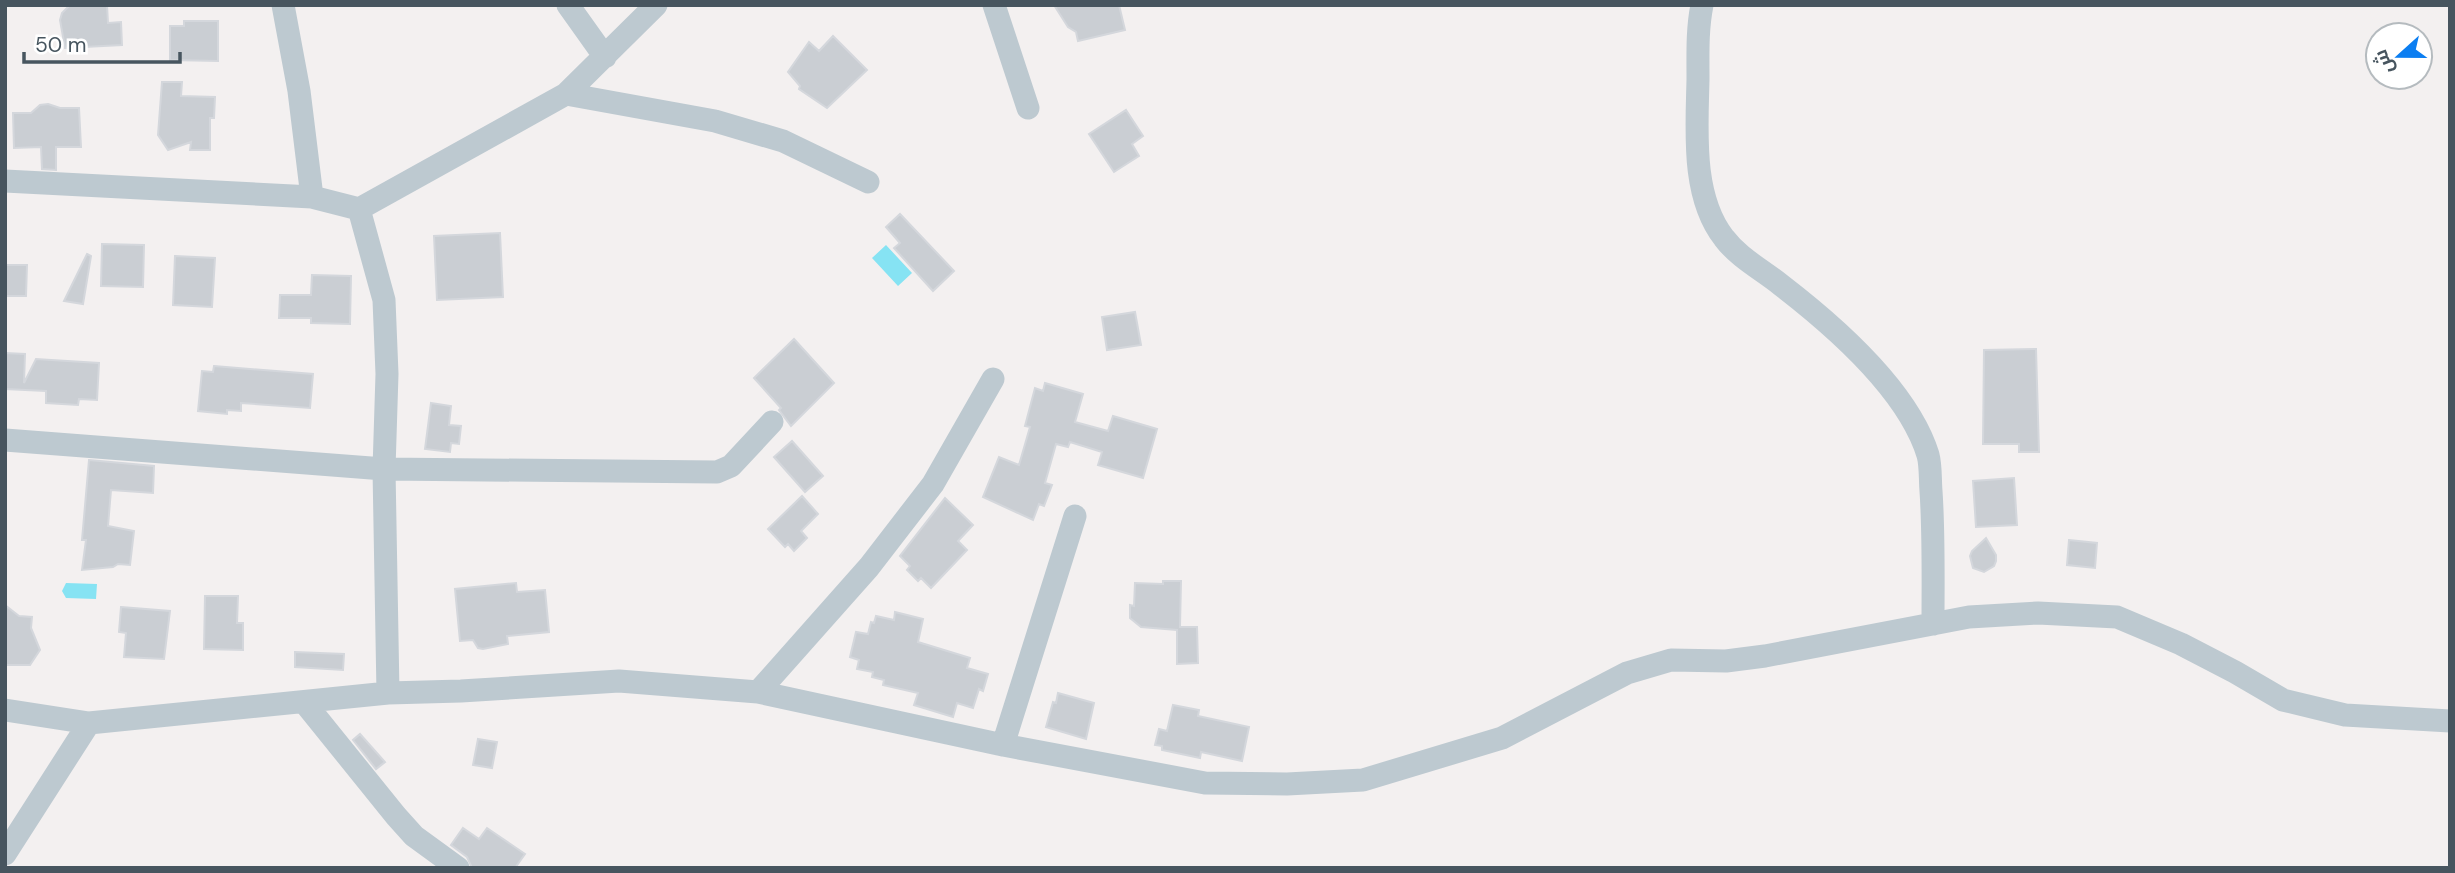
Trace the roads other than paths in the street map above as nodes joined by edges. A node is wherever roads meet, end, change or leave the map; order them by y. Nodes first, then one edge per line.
1 (283, 5) edge
2 (568, 5) edge
3 (656, 5) edge
4 (994, 5) edge
5 (1703, 5) edge
6 (605, 57) junction
7 (566, 94) junction
8 (1027, 108) dead end
9 (5, 181) edge
10 (868, 182) dead end
11 (312, 197) junction
12 (359, 209) junction
13 (993, 379) dead end
14 (772, 422) dead end
15 (5, 440) edge
16 (384, 469) junction
17 (1075, 516) dead end
18 (1933, 624) junction
19 (758, 692) junction
20 (388, 693) junction
21 (304, 702) junction
22 (5, 710) edge
23 (2450, 721) edge
24 (89, 723) junction
25 (1003, 745) junction
26 (5, 854) edge
27 (458, 868) edge

1 - 11 street
2 - 6 street
3 - 6 street
4 - 8 street
5 - 18 street
6 - 7 street
7 - 10 street
7 - 12 street
9 - 11 street
11 - 12 street
12 - 16 street
13 - 19 street
14 - 16 street
15 - 16 street
16 - 20 street
17 - 25 street
18 - 23 street
18 - 25 street
19 - 20 street
19 - 25 street
20 - 21 street
21 - 24 street
21 - 27 street
22 - 24 street
24 - 26 street

